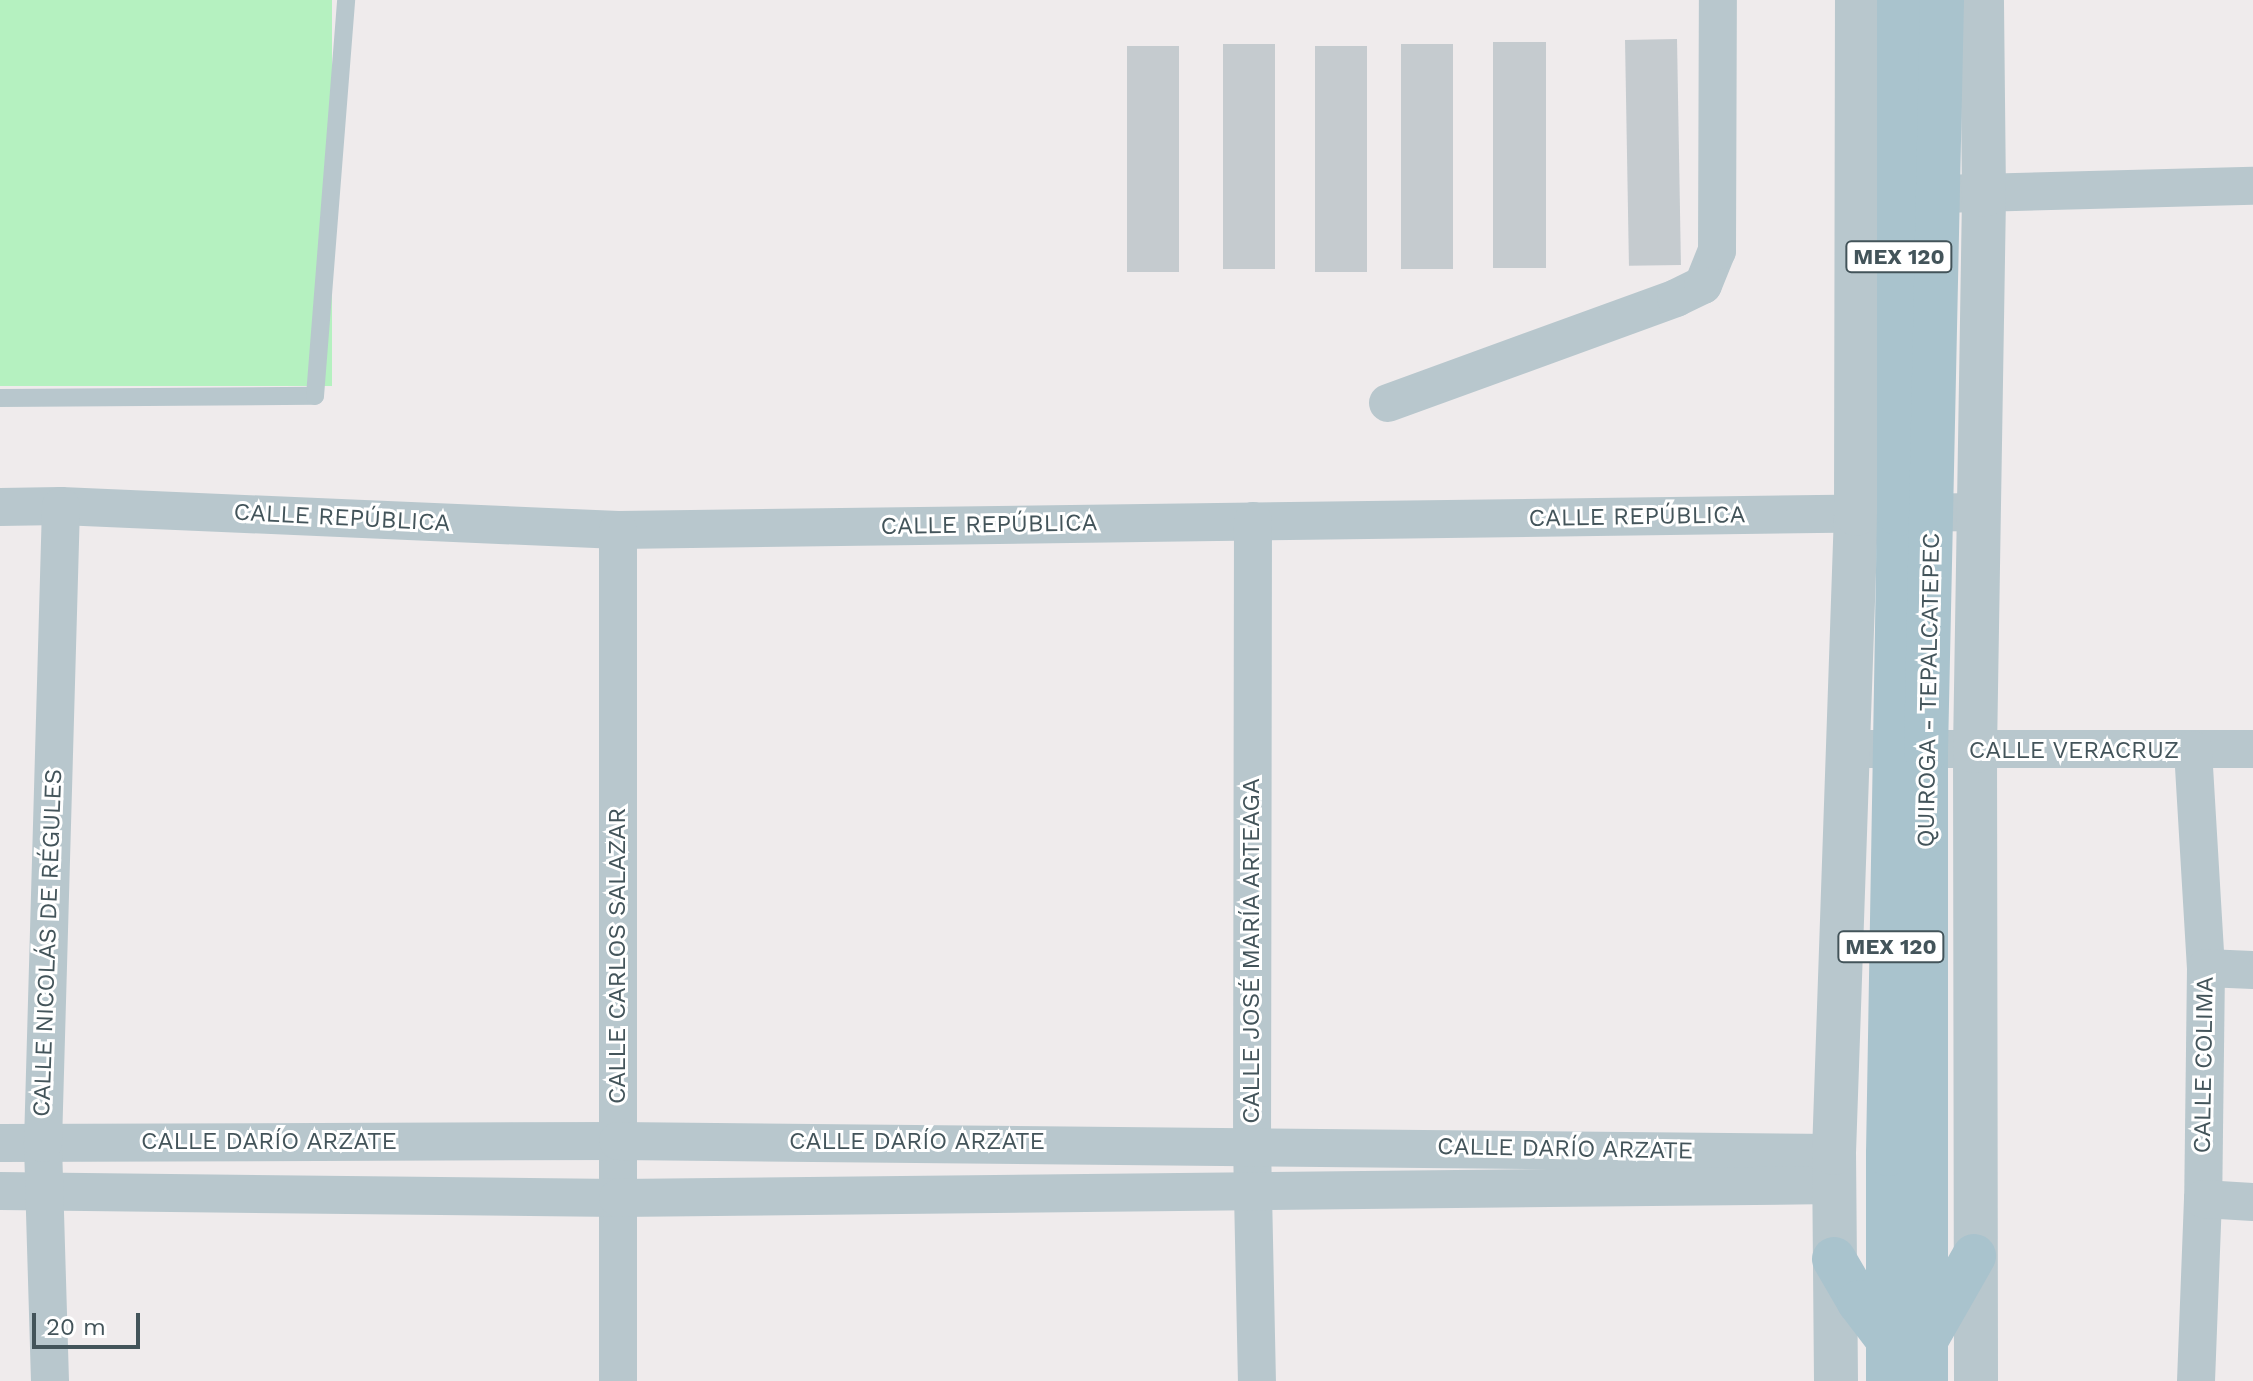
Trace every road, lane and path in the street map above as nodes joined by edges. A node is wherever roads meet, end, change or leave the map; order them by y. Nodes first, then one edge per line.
1 (346, 0) edge
2 (1718, 0) edge
3 (1857, 0) edge
4 (1899, 0) edge
5 (1942, 0) edge
6 (1982, 0) edge
7 (2253, 186) edge
8 (1940, 194) junction
9 (1984, 195) junction
10 (0, 398) edge
11 (1388, 403) dead end
12 (61, 506) junction
13 (0, 507) edge
14 (1979, 512) junction
15 (1856, 514) junction
16 (1915, 514) junction
17 (1253, 521) junction
18 (618, 530) junction
19 (1848, 749) junction
20 (2253, 749) edge
21 (1911, 750) junction
22 (2193, 750) junction
23 (1975, 751) junction
24 (2206, 968) junction
25 (2253, 970) edge
26 (618, 1141) junction
27 (0, 1143) edge
28 (43, 1143) junction
29 (1252, 1145) junction
30 (1834, 1169) junction
31 (0, 1191) edge
32 (45, 1191) junction
33 (1253, 1191) junction
34 (618, 1198) junction
35 (2203, 1199) junction
36 (2253, 1202) edge
37 (1974, 1256) junction
38 (1834, 1259) junction
39 (1907, 1361) edge
40 (50, 1381) edge
41 (618, 1381) edge
42 (1257, 1381) edge
43 (1836, 1381) edge
44 (1976, 1381) edge
45 (2196, 1381) edge

1 - 10 lane
2 - 11 street
3 - 15 street
4 - 16 main road, QUIROGA - TEPALCATEPEC / MEX 120
5 - 8 main road, QUIROGA - TEPALCATEPEC / MEX 120
6 - 9 street
7 - 9 street
8 - 9 street
8 - 16 main road, QUIROGA - TEPALCATEPEC / MEX 120
9 - 14 street
12 - 13 street, CALLE REPÚBLICA
12 - 18 street, CALLE REPÚBLICA
12 - 28 street, CALLE NICOLÁS DE RÉGULES
14 - 16 street, CALLE REPÚBLICA
14 - 23 street
15 - 16 street, CALLE REPÚBLICA
15 - 17 street, CALLE REPÚBLICA
15 - 19 street
16 - 21 main road, QUIROGA - TEPALCATEPEC / MEX 120
17 - 18 street, CALLE REPÚBLICA
17 - 29 street, CALLE JOSÉ MARÍA ARTEAGA
18 - 26 street, CALLE CARLOS SALAZAR
19 - 21 street, CALLE VERACRUZ
19 - 30 street
20 - 22 street, CALLE VERACRUZ
21 - 23 street, CALLE VERACRUZ
21 - 39 main road, QUIROGA - TEPALCATEPEC / MEX 120
22 - 23 street, CALLE VERACRUZ
22 - 24 street, CALLE COLIMA
23 - 37 street
24 - 25 street
24 - 35 street, CALLE COLIMA
26 - 28 street, CALLE DARÍO ARZATE
26 - 29 street, CALLE DARÍO ARZATE
26 - 34 street, CALLE CARLOS SALAZAR
27 - 28 street, CALLE DARÍO ARZATE
28 - 32 street, CALLE NICOLÁS DE RÉGULES
29 - 30 street, CALLE DARÍO ARZATE
29 - 33 street, CALLE JOSÉ MARÍA ARTEAGA
30 - 33 street, CALLE DARÍO ARZATE
30 - 38 street
31 - 32 street, CALLE DARÍO ARZATE
32 - 34 street, CALLE DARÍO ARZATE
32 - 40 street, CALLE NICOLÁS DE RÉGULES
33 - 34 street, CALLE DARÍO ARZATE
33 - 42 street, CALLE JOSÉ MARÍA ARTEAGA
34 - 41 street, CALLE CARLOS SALAZAR
35 - 36 street
35 - 45 street, CALLE COLIMA
37 - 39 main road
37 - 44 street
38 - 39 main road
38 - 43 street

